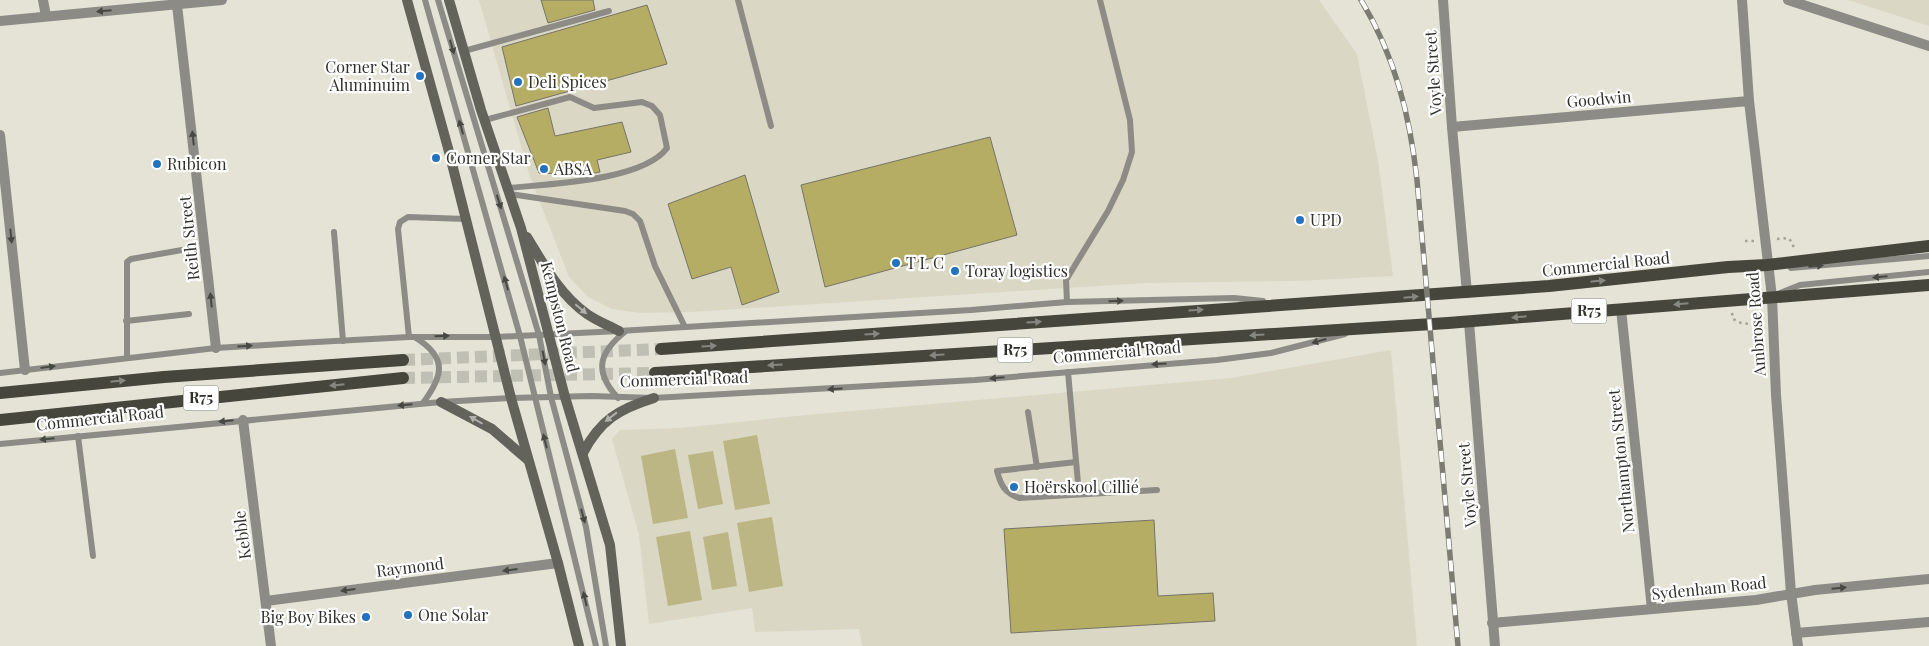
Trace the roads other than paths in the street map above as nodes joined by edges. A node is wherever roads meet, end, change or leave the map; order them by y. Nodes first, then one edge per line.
1 (42, 0) edge
2 (222, 0) edge
3 (407, 0) edge
4 (425, 0) edge
5 (438, 0) edge
6 (449, 0) edge
7 (738, 0) edge
8 (1100, 0) edge
9 (1443, 0) edge
10 (1742, 0) edge
11 (1788, 0) edge
12 (177, 5) junction
13 (609, 11) dead end
14 (46, 16) junction
15 (0, 21) edge
16 (1929, 46) edge
17 (464, 51) junction
18 (1749, 101) junction
19 (485, 120) junction
20 (771, 126) dead end
21 (1452, 127) junction
22 (0, 136) edge
23 (509, 191) junction
24 (466, 218) junction
25 (521, 228) junction
26 (334, 232) dead end
27 (1929, 246) edge
28 (182, 250) dead end
29 (1929, 256) edge
30 (1767, 265) junction
31 (1929, 272) edge
32 (1929, 285) edge
33 (1467, 293) junction
34 (1772, 297) junction
35 (1067, 302) junction
36 (1284, 304) junction
37 (1621, 309) junction
38 (189, 314) dead end
39 (126, 321) junction
40 (1469, 322) junction
41 (685, 327) junction
42 (1371, 328) junction
43 (623, 331) junction
44 (544, 334) junction
45 (520, 336) junction
46 (412, 337) junction
47 (496, 337) junction
48 (343, 340) junction
49 (216, 348) junction
50 (661, 349) tunnel mouth
51 (127, 358) junction
52 (403, 360) tunnel mouth
53 (25, 370) junction
54 (1068, 372) junction
55 (0, 373) edge
56 (654, 373) tunnel mouth
57 (403, 378) tunnel mouth
58 (0, 393) edge
59 (551, 397) junction
60 (565, 397) junction
61 (511, 398) junction
62 (534, 398) junction
63 (618, 398) junction
64 (654, 398) junction
65 (441, 402) junction
66 (423, 404) junction
67 (1028, 412) dead end
68 (0, 420) edge
69 (243, 420) junction
70 (78, 436) junction
71 (0, 444) edge
72 (583, 453) junction
73 (529, 460) junction
74 (1076, 462) junction
75 (1037, 467) junction
76 (1157, 490) dead end
77 (1079, 494) junction
78 (93, 556) dead end
79 (558, 563) junction
80 (1929, 579) edge
81 (1790, 593) junction
82 (266, 601) junction
83 (1652, 609) junction
84 (1492, 622) junction
85 (1929, 622) edge
86 (1796, 633) junction
87 (271, 646) edge
88 (579, 646) edge
89 (596, 646) edge
90 (606, 646) edge
91 (621, 646) edge
92 (1495, 646) edge
93 (1798, 646) edge

1 - 14 street
2 - 12 street
3 - 24 main road
45 -> 4 lane
5 -> 44 lane
6 - 17 main road, Kempston Road
7 - 20 lane
8 - 35 lane
9 - 21 street, Voyle Street
10 - 18 street, Ambrose Road
11 - 16 street
12 -> 14 street
49 -> 12 street, Reith Street
13 - 17 lane
14 - 15 street
17 - 19 main road, Kempston Road
18 - 21 street, Goodwin
18 - 30 street, Ambrose Road
19 - 23 main road, Kempston Road
19 - 23 lane
21 - 33 street, Voyle Street
22 -> 53 street
23 - 25 main road, Kempston Road
23 - 41 lane
24 - 46 lane
24 - 47 main road
25 -> 43 main road
25 - 44 main road, Kempston Road
26 - 48 lane
27 - 30 main road, Commercial Road / R75
28 - 39 lane
30 -> 29 lane
33 -> 30 main road, Commercial Road / R75
30 - 34 street, Ambrose Road
31 -> 34 lane
32 - 34 main road, Commercial Road / R75
36 -> 33 main road, Commercial Road / R75
34 -> 37 main road, Commercial Road / R75
34 - 81 street, Ambrose Road
35 -> 36 lane, Commercial Road
35 - 41 lane, Commercial Road
50 -> 36 main road, Commercial Road / R75
37 -> 40 main road, Commercial Road / R75
37 - 83 street, Northampton Street
38 - 39 lane
39 - 51 lane
40 - 42 main road, Commercial Road / R75
40 - 84 street, Voyle Street
41 - 43 lane, Commercial Road
42 -> 54 lane, Commercial Road
42 -> 56 main road, Commercial Road / R75
43 - 44 lane, Commercial Road
43 - 63 lane
44 - 45 lane, Commercial Road
44 -> 59 lane
44 - 60 main road, Kempston Road
45 - 47 lane, Commercial Road
45 - 62 lane
46 -> 47 lane, Commercial Road
46 - 48 lane, Commercial Road
46 - 66 lane
47 - 61 main road
49 -> 48 lane, Commercial Road
49 - 51 lane, Commercial Road
53 -> 51 lane, Commercial Road
58 -> 52 main road, R75
53 - 55 lane, Commercial Road
54 -> 64 lane, Commercial Road
54 - 74 lane
57 -> 68 main road, Commercial Road / R75
59 - 60 lane, Commercial Road
59 - 62 lane, Commercial Road
59 -> 90 lane
60 - 63 lane, Commercial Road
60 - 72 main road, Kempston Road
61 - 62 lane, Commercial Road
61 - 65 lane, Commercial Road
61 - 73 main road
89 -> 62 lane
63 - 64 lane, Commercial Road
64 -> 72 main road
65 - 66 lane, Commercial Road
73 -> 65 main road
66 -> 69 lane, Commercial Road
67 - 75 lane
69 -> 70 lane, Commercial Road
69 - 82 street, Kebble
70 -> 71 lane, Commercial Road
70 - 78 lane
72 - 91 main road, Kempston Road
73 - 79 main road
74 - 75 lane
74 - 77 lane
75 - 77 lane
76 - 77 lane
79 -> 82 street, Raymond
79 - 88 main road
81 -> 80 street, Sydenham Road
81 - 83 street, Sydenham Road
81 - 86 street, Ambrose Road
82 - 87 street, Kebble
83 - 84 street, Sydenham Road
84 - 92 street, Voyle Street
85 - 86 street
86 - 93 street, Ambrose Road

